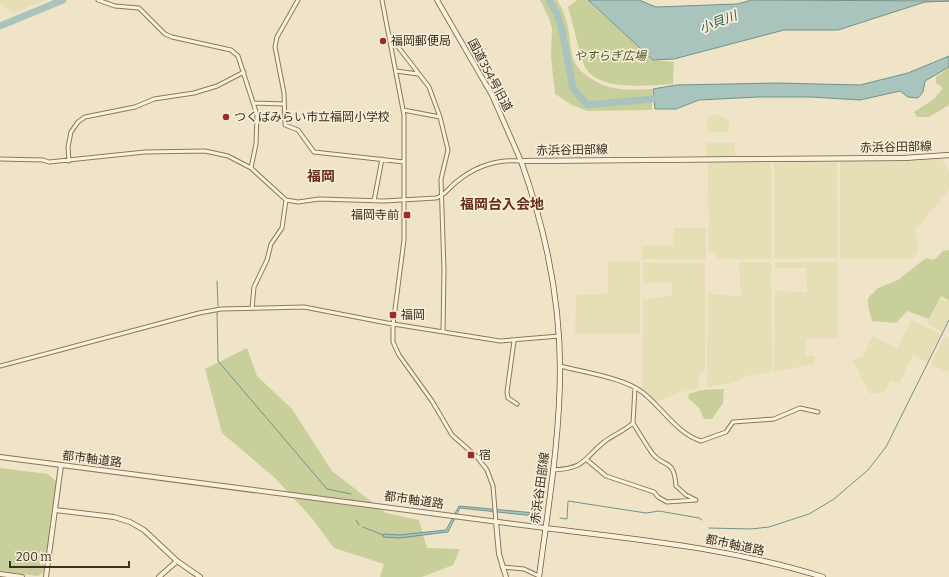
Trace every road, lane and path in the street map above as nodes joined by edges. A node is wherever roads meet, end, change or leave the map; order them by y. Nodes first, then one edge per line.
1 (98, 0) edge
2 (298, 0) edge
3 (382, 0) edge
4 (437, 0) edge
5 (389, 35) junction
6 (396, 71) junction
7 (244, 72) junction
8 (418, 74) junction
9 (254, 103) junction
10 (284, 104) junction
11 (403, 110) junction
12 (440, 117) junction
13 (949, 155) edge
14 (0, 159) edge
15 (382, 159) junction
16 (69, 161) junction
17 (522, 161) junction
18 (404, 162) junction
19 (251, 168) junction
20 (440, 197) junction
21 (286, 200) junction
22 (405, 200) junction
23 (374, 201) junction
24 (252, 308) junction
25 (394, 324) junction
26 (443, 332) junction
27 (559, 336) junction
28 (514, 341) junction
29 (0, 366) edge
30 (560, 366) junction
31 (635, 388) junction
32 (516, 404) dead end
33 (818, 412) dead end
34 (633, 423) junction
35 (0, 457) edge
36 (587, 460) junction
37 (61, 465) junction
38 (553, 470) junction
39 (55, 510) junction
40 (496, 522) junction
41 (545, 528) junction
42 (177, 561) junction
43 (502, 567) junction
44 (0, 574) edge
45 (22, 577) edge
46 (46, 577) edge
47 (159, 577) edge
48 (200, 577) edge
49 (506, 577) edge
50 (539, 577) edge
51 (822, 577) edge

1 - 7 street
2 - 10 street
3 - 5 street
4 - 17 street, 国道354号旧道
5 - 6 street
5 - 8 street
6 - 8 street
6 - 11 street
7 - 9 street
7 - 16 street
8 - 12 street
9 - 10 street
9 - 19 street
10 - 15 street
11 - 12 street
11 - 18 street
12 - 20 street
13 - 17 main road, 赤浜谷田部線
14 - 16 street
15 - 18 street
15 - 23 street
16 - 19 street
17 - 20 street
17 - 27 main road, 赤浜谷田部線
18 - 22 street
19 - 21 street
20 - 22 street
20 - 26 street
21 - 23 street
21 - 24 street
22 - 23 street
22 - 25 street
24 - 25 street
24 - 29 street
25 - 26 street
25 - 40 street
26 - 28 street
27 - 28 street
27 - 30 main road, 赤浜谷田部線
28 - 32 street
30 - 31 street
30 - 38 main road, 赤浜谷田部線
31 - 33 street
31 - 34 street
34 - 36 street
34 - 36 street
35 - 37 street, 都市軸道路
36 - 38 street
37 - 39 street
37 - 40 street, 都市軸道路
38 - 41 main road, 赤浜谷田部線
39 - 42 street
39 - 46 street
40 - 41 street, 都市軸道路
40 - 43 street
41 - 50 main road, 赤浜谷田部線
41 - 51 main road, 都市軸道路
42 - 47 street
42 - 48 street
43 - 49 street
43 - 50 street
44 - 45 street

